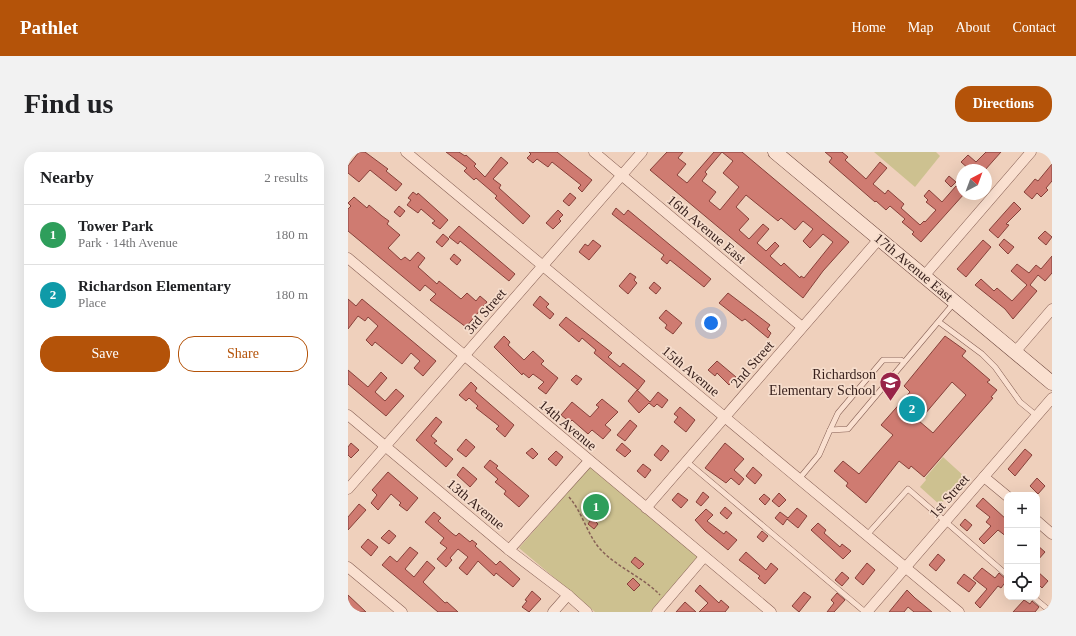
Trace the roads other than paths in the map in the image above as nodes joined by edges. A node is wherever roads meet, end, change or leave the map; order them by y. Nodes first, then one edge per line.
1 (406, 152) edge
2 (594, 152) edge
3 (642, 152) edge
4 (775, 152) edge
5 (1031, 152) edge
6 (622, 175) junction
7 (879, 239) junction
8 (348, 258) edge
9 (543, 266) junction
10 (924, 276) junction
11 (955, 302) junction
12 (1052, 309) edge
13 (939, 322) junction
14 (802, 327) junction
15 (1015, 352) junction
16 (464, 356) junction
17 (904, 362) junction
18 (1052, 383) edge
19 (1052, 398) edge
20 (348, 415) edge
21 (1036, 416) junction
22 (724, 417) junction
23 (830, 430) junction
24 (386, 447) junction
25 (589, 461) junction
26 (686, 461) junction
27 (984, 477) junction
28 (799, 479) junction
29 (348, 489) edge
30 (1004, 494) edge
31 (646, 508) junction
32 (944, 523) junction
33 (1040, 524) edge
34 (1052, 534) edge
35 (867, 535) junction
36 (509, 550) junction
37 (704, 557) junction
38 (348, 567) edge
39 (906, 567) junction
40 (1004, 573) edge
41 (568, 595) junction
42 (1037, 600) edge
43 (402, 612) edge
44 (552, 612) edge
45 (587, 612) edge
46 (657, 612) edge
47 (771, 612) edge
48 (866, 612) edge
49 (959, 612) edge
50 (1051, 612) edge

1 - 9 street, 15th Avenue
2 - 6 street, 16th Avenue East
3 - 6 street, 3rd Street
4 - 7 street, 17th Avenue East
5 - 10 street
6 - 9 street, 3rd Street
6 - 14 street, 16th Avenue East
7 - 10 street, 17th Avenue East
7 - 14 street, 2nd Street
8 - 16 street, 14th Avenue
9 - 16 street, 3rd Street
9 - 22 street, 15th Avenue
10 - 11 street, 17th Avenue East
11 - 13 lane
11 - 15 street, 17th Avenue East
12 - 15 street
13 - 17 lane
13 - 21 lane
14 - 22 street, 2nd Street
15 - 18 street, 17th Avenue East
16 - 24 street, 3rd Street
16 - 25 street, 14th Avenue
17 - 23 lane
17 - 23 lane
19 - 21 street, 1st Street
20 - 24 street, 13th Avenue
21 - 27 street, 1st Street
22 - 26 street, 2nd Street
22 - 28 street, 15th Avenue
23 - 28 lane
24 - 29 street, 3rd Street
24 - 36 street, 13th Avenue
25 - 31 street, 14th Avenue
25 - 36 street
26 - 31 street, 2nd Street
26 - 48 lane
27 - 30 street
27 - 32 street, 1st Street
28 - 35 street, 15th Avenue
31 - 37 street, 14th Avenue
32 - 35 lane
32 - 39 street, 1st Street
32 - 40 lane
33 - 34 street
35 - 39 street, 15th Avenue
36 - 41 street, 13th Avenue
37 - 46 street
37 - 47 street, 14th Avenue
38 - 43 street
39 - 48 street, 1st Street
39 - 49 street, 15th Avenue
41 - 44 street
41 - 45 street, 13th Avenue
42 - 50 lane

